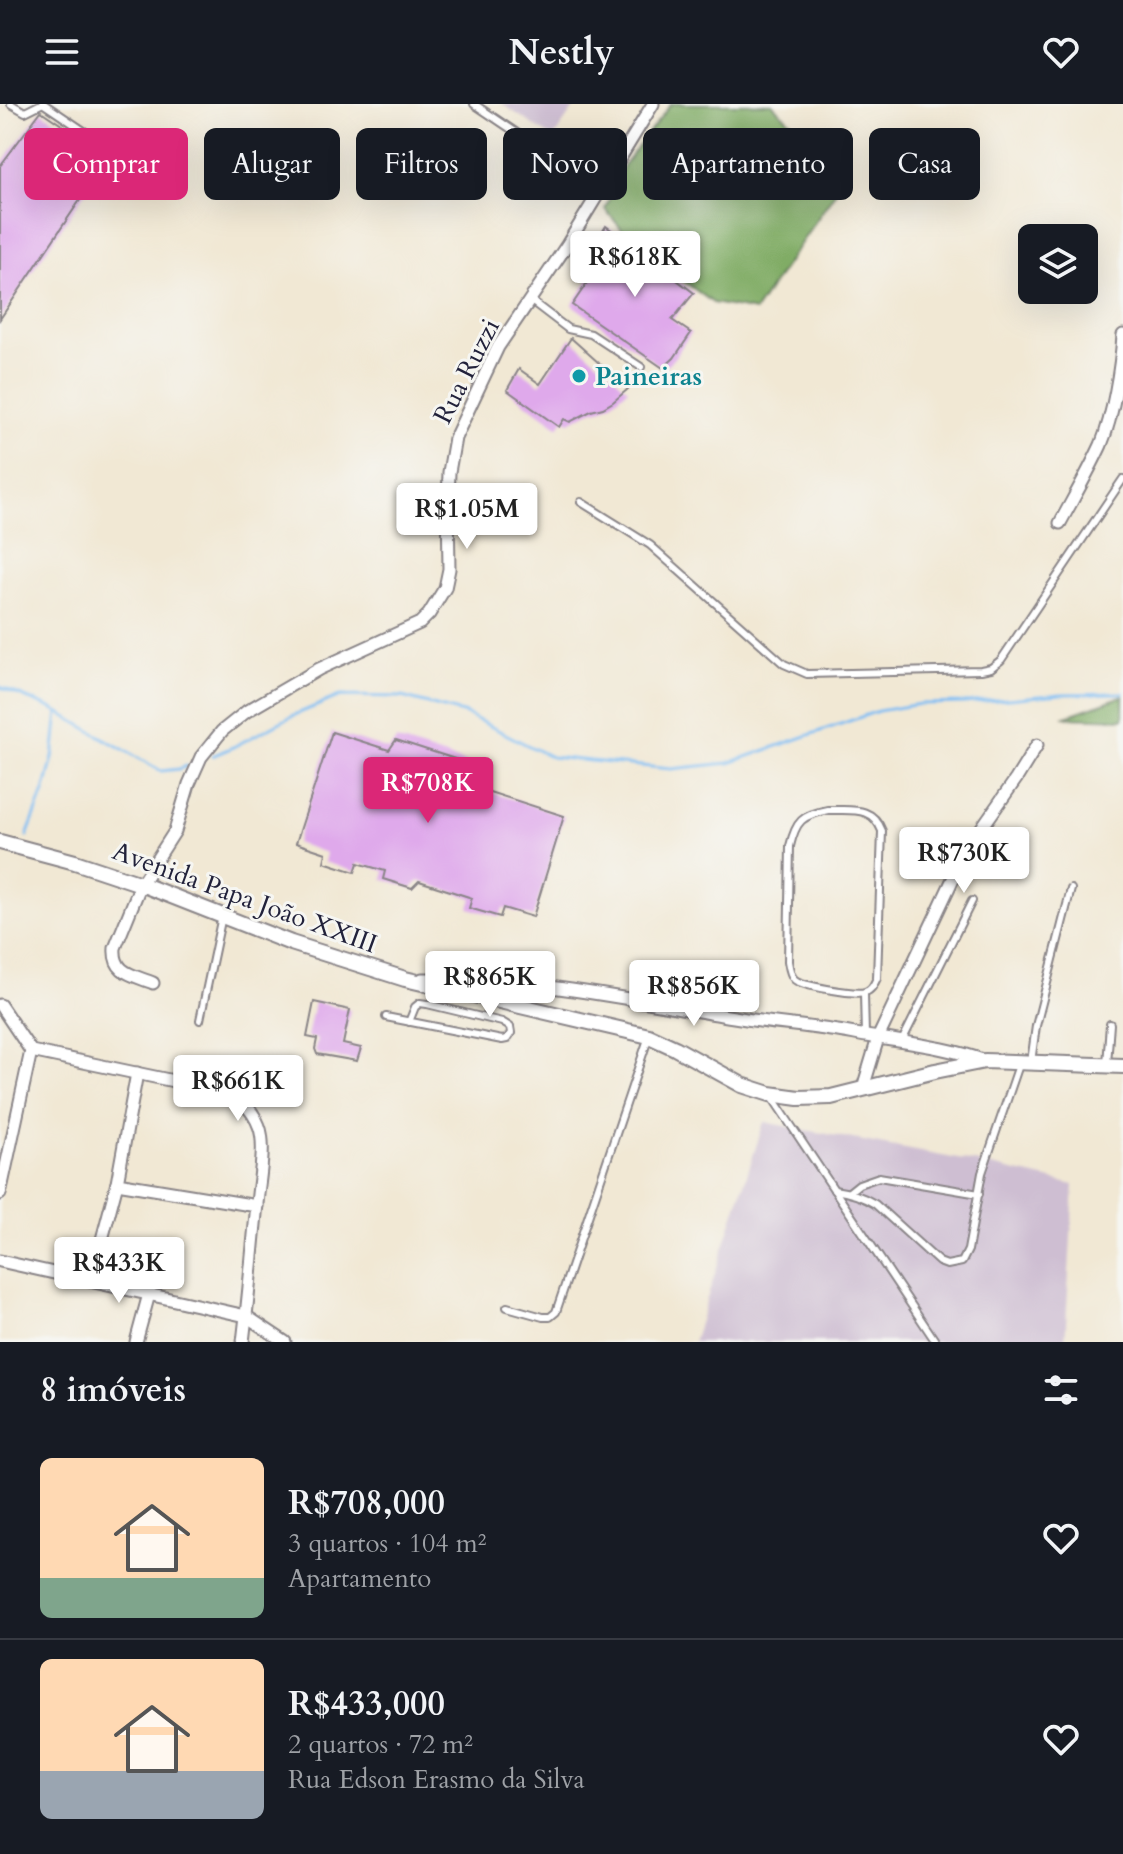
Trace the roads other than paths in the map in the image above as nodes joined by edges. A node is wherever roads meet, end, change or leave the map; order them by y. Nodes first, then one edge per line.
1 (11, 104) edge
2 (42, 104) edge
3 (474, 104) edge
4 (653, 104) edge
5 (78, 128) edge
6 (510, 128) edge
7 (627, 146) edge
8 (594, 200) edge
9 (530, 300) junction
10 (1123, 335) edge
11 (641, 367) dead end
12 (1123, 479) edge
13 (581, 502) dead end
14 (1060, 523) dead end
15 (1037, 745) dead end
16 (0, 842) edge
17 (141, 884) junction
18 (1071, 889) dead end
19 (972, 901) dead end
20 (222, 916) junction
21 (405, 979) junction
22 (153, 983) dead end
23 (864, 993) junction
24 (0, 1005) edge
25 (386, 1017) dead end
26 (200, 1020) dead end
27 (409, 1022) junction
28 (1110, 1024) dead end
29 (649, 1036) junction
30 (871, 1037) junction
31 (902, 1041) junction
32 (31, 1051) junction
33 (985, 1061) junction
34 (1025, 1062) junction
35 (1107, 1065) junction
36 (1123, 1066) edge
37 (137, 1073) junction
38 (863, 1088) junction
39 (770, 1094) junction
40 (117, 1183) junction
41 (834, 1190) junction
42 (849, 1192) junction
43 (0, 1194) edge
44 (979, 1194) junction
45 (257, 1206) junction
46 (0, 1261) edge
47 (91, 1281) junction
48 (149, 1294) junction
49 (507, 1307) dead end
50 (246, 1316) junction
51 (136, 1342) edge
52 (243, 1342) edge
53 (285, 1342) edge
54 (936, 1342) edge

1 - 2 lane
2 - 5 lane
3 - 6 lane
4 - 7 street, Rua Ruzzi
8 - 9 street, Rua Ruzzi
9 - 11 lane
9 - 17 street, Rua Ruzzi
10 - 14 street
12 - 13 lane
15 - 30 street
16 - 17 street, Avenida Papa João XXIII
17 - 20 street, Avenida Papa João XXIII
17 - 22 street, Rua Ruzzi
18 - 34 lane
19 - 31 lane
20 - 21 street, Avenida Papa João XXIII
20 - 26 lane
21 - 29 street, Avenida Papa João XXIII
21 - 30 street
23 - 23 lane
23 - 30 lane
24 - 32 street
25 - 27 lane
27 - 27 lane
28 - 35 lane
29 - 39 street, Avenida Papa João XXIII
29 - 49 lane
30 - 31 street
30 - 38 street
31 - 33 street
32 - 37 street
32 - 43 street
33 - 34 street, Avenida Papa João XXIII
33 - 38 street, Avenida Papa João XXIII
34 - 35 street, Avenida Papa João XXIII
34 - 44 lane
35 - 36 street, Avenida Papa João XXIII
37 - 40 street
37 - 45 street
38 - 39 street, Avenida Papa João XXIII
39 - 41 lane
40 - 45 street
40 - 47 street
41 - 42 lane
41 - 54 lane
42 - 44 lane
42 - 44 lane
45 - 50 street
46 - 47 street
47 - 48 street
48 - 50 street
48 - 51 street
50 - 52 street
50 - 53 street

